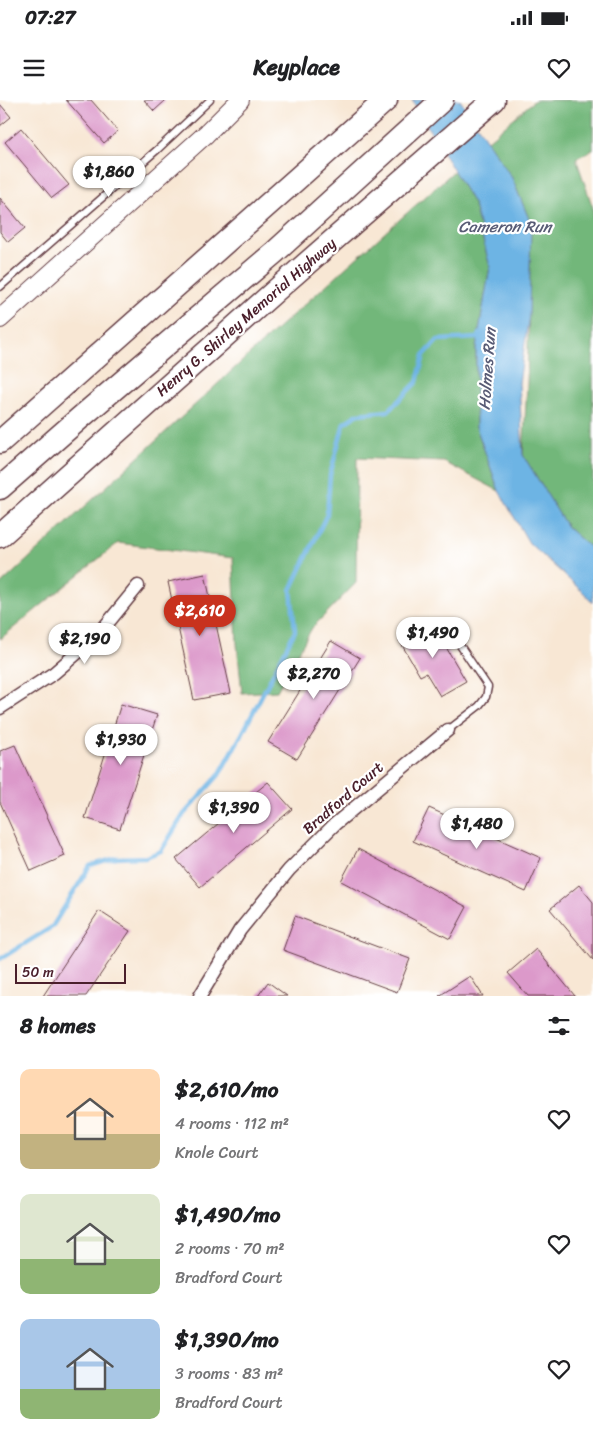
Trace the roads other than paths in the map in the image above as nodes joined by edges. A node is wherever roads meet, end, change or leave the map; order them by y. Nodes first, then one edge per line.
1 (210, 100) edge
2 (240, 100) edge
3 (386, 100) edge
4 (442, 100) edge
5 (494, 100) edge
6 (0, 286) edge
7 (0, 319) edge
8 (0, 442) edge
9 (0, 488) edge
10 (0, 536) edge
11 (138, 586) dead end
12 (447, 626) dead end
13 (0, 708) edge
14 (448, 730) joint
15 (200, 996) edge

1 - 6 lane
2 - 7 main road
3 - 8 highway
4 - 9 highway
5 - 10 highway, Henry G. Shirley Memorial Highway
11 - 13 street
12 - 14 lane
14 - 15 street, Bradford Court

